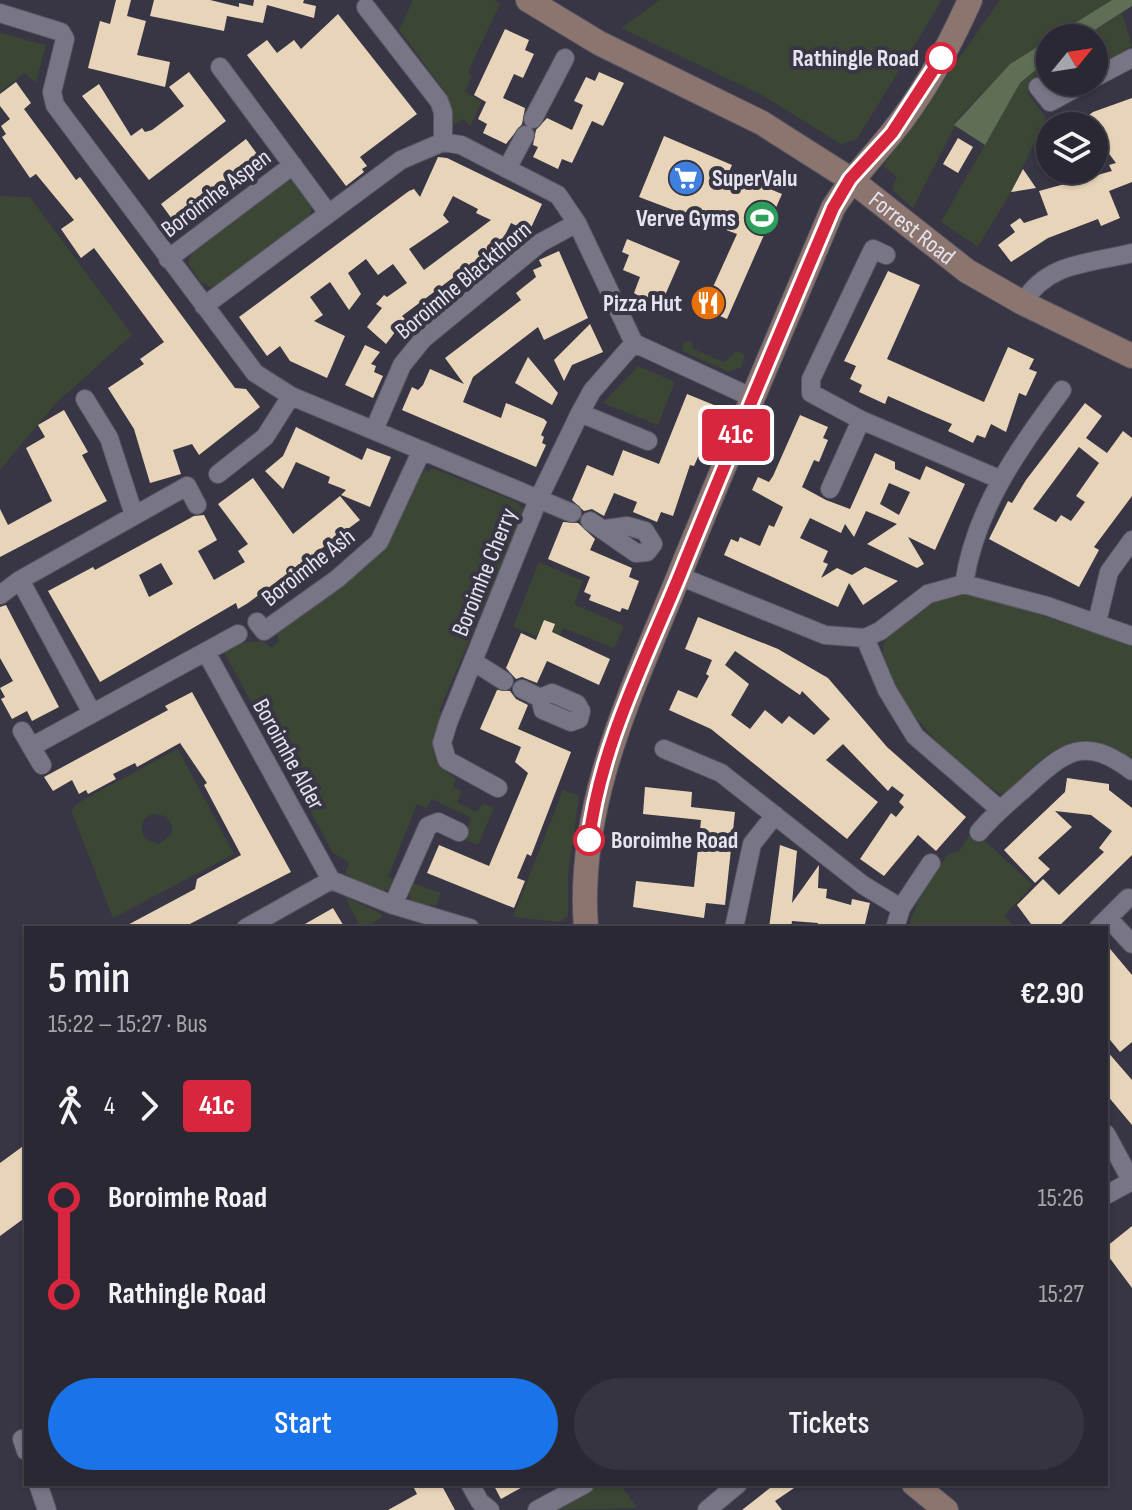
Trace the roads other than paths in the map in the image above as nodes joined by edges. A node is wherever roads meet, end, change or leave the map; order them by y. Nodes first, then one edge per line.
1 (528, 0) edge
2 (970, 0) edge
3 (366, 7) dead end
4 (0, 13) edge
5 (565, 58) dead end
6 (1132, 58) edge
7 (220, 67) dead end
8 (1108, 71) edge
9 (1045, 96) edge
10 (1061, 96) edge
11 (443, 142) junction
12 (293, 165) junction
13 (508, 167) junction
14 (850, 179) junction
15 (328, 213) junction
16 (577, 223) junction
17 (1132, 253) edge
18 (886, 255) dead end
19 (168, 259) junction
20 (1023, 303) junction
21 (204, 306) junction
22 (634, 343) junction
23 (1132, 356) edge
24 (1062, 390) dead end
25 (291, 396) junction
26 (751, 397) junction
27 (85, 399) dead end
28 (580, 413) junction
29 (861, 420) junction
30 (374, 430) junction
31 (648, 441) dead end
32 (421, 452) junction
33 (218, 474) dead end
34 (999, 479) junction
35 (830, 489) dead end
36 (538, 500) junction
37 (197, 505) dead end
38 (572, 513) dead end
39 (134, 515) junction
40 (1132, 540) edge
41 (679, 576) junction
42 (20, 580) junction
43 (964, 584) junction
44 (0, 595) edge
45 (1097, 622) junction
46 (264, 632) dead end
47 (238, 634) dead end
48 (1132, 636) edge
49 (865, 638) junction
50 (206, 652) junction
51 (474, 662) junction
52 (504, 681) dead end
53 (522, 689) dead end
54 (540, 698) dead end
55 (92, 713) junction
56 (664, 749) dead end
57 (42, 765) dead end
58 (1132, 771) edge
59 (498, 788) dead end
60 (998, 808) junction
61 (775, 815) junction
62 (459, 832) dead end
63 (979, 832) dead end
64 (931, 863) dead end
65 (331, 880) junction
66 (1128, 898) dead end
67 (393, 905) junction
68 (901, 908) junction
69 (273, 922) edge
70 (1103, 923) edge
71 (463, 926) edge
72 (586, 926) edge
73 (734, 926) edge
74 (896, 926) edge
75 (1108, 927) edge
76 (1132, 944) edge
77 (1108, 1138) edge
78 (1132, 1182) edge
79 (1108, 1194) edge
80 (39, 1486) edge
81 (471, 1486) edge
82 (581, 1486) edge
83 (736, 1486) edge
84 (900, 1486) edge
85 (916, 1486) edge
86 (47, 1510) edge
87 (490, 1510) edge
88 (537, 1510) edge
89 (707, 1510) edge
90 (926, 1510) edge
91 (946, 1510) edge

1 - 14 street, Forrest Road
2 - 14 street
3 - 11 street
4 - 19 street, Boroimhe Aspen
5 - 13 street
6 - 8 street
7 - 12 street, Boroimhe Aspen
9 - 10 street
11 - 13 street
11 - 15 street
12 - 15 street, Boroimhe Aspen
12 - 19 street, Boroimhe Aspen
13 - 16 street
14 - 20 street, Forrest Road
14 - 26 street
15 - 21 street
16 - 22 street
16 - 30 street, Boroimhe Blackthorn
17 - 20 street
18 - 29 street
19 - 21 street, Boroimhe Aspen
20 - 23 street, Forrest Road
21 - 25 street, Boroimhe Aspen
22 - 26 street
22 - 28 street, Boroimhe Cherry
24 - 34 street
25 - 30 street
25 - 33 street
26 - 41 street
27 - 39 street
28 - 31 street
28 - 36 street, Boroimhe Cherry
29 - 34 street
29 - 35 street
30 - 32 street
32 - 36 street
32 - 46 street, Boroimhe Ash
34 - 43 street
36 - 38 street, Boroimhe Cherry
36 - 51 street, Boroimhe Cherry
37 - 39 street
39 - 42 street
40 - 45 street
41 - 49 street
41 - 72 street
42 - 44 street
42 - 55 street
43 - 45 street
43 - 49 street
45 - 48 street
47 - 50 street
49 - 60 street
50 - 55 street
50 - 65 street, Boroimhe Alder
51 - 52 street, Boroimhe Cherry
51 - 59 street, Boroimhe Cherry
53 - 54 street
55 - 57 street
56 - 61 street
58 - 60 street
60 - 63 street
61 - 68 street
61 - 73 street
62 - 67 street
64 - 68 street
65 - 67 street
65 - 69 street
66 - 70 street
67 - 71 street
68 - 74 street
75 - 76 street
77 - 78 street
78 - 79 street
80 - 86 street
81 - 87 street
82 - 88 street
83 - 89 street
84 - 90 street
85 - 91 street

